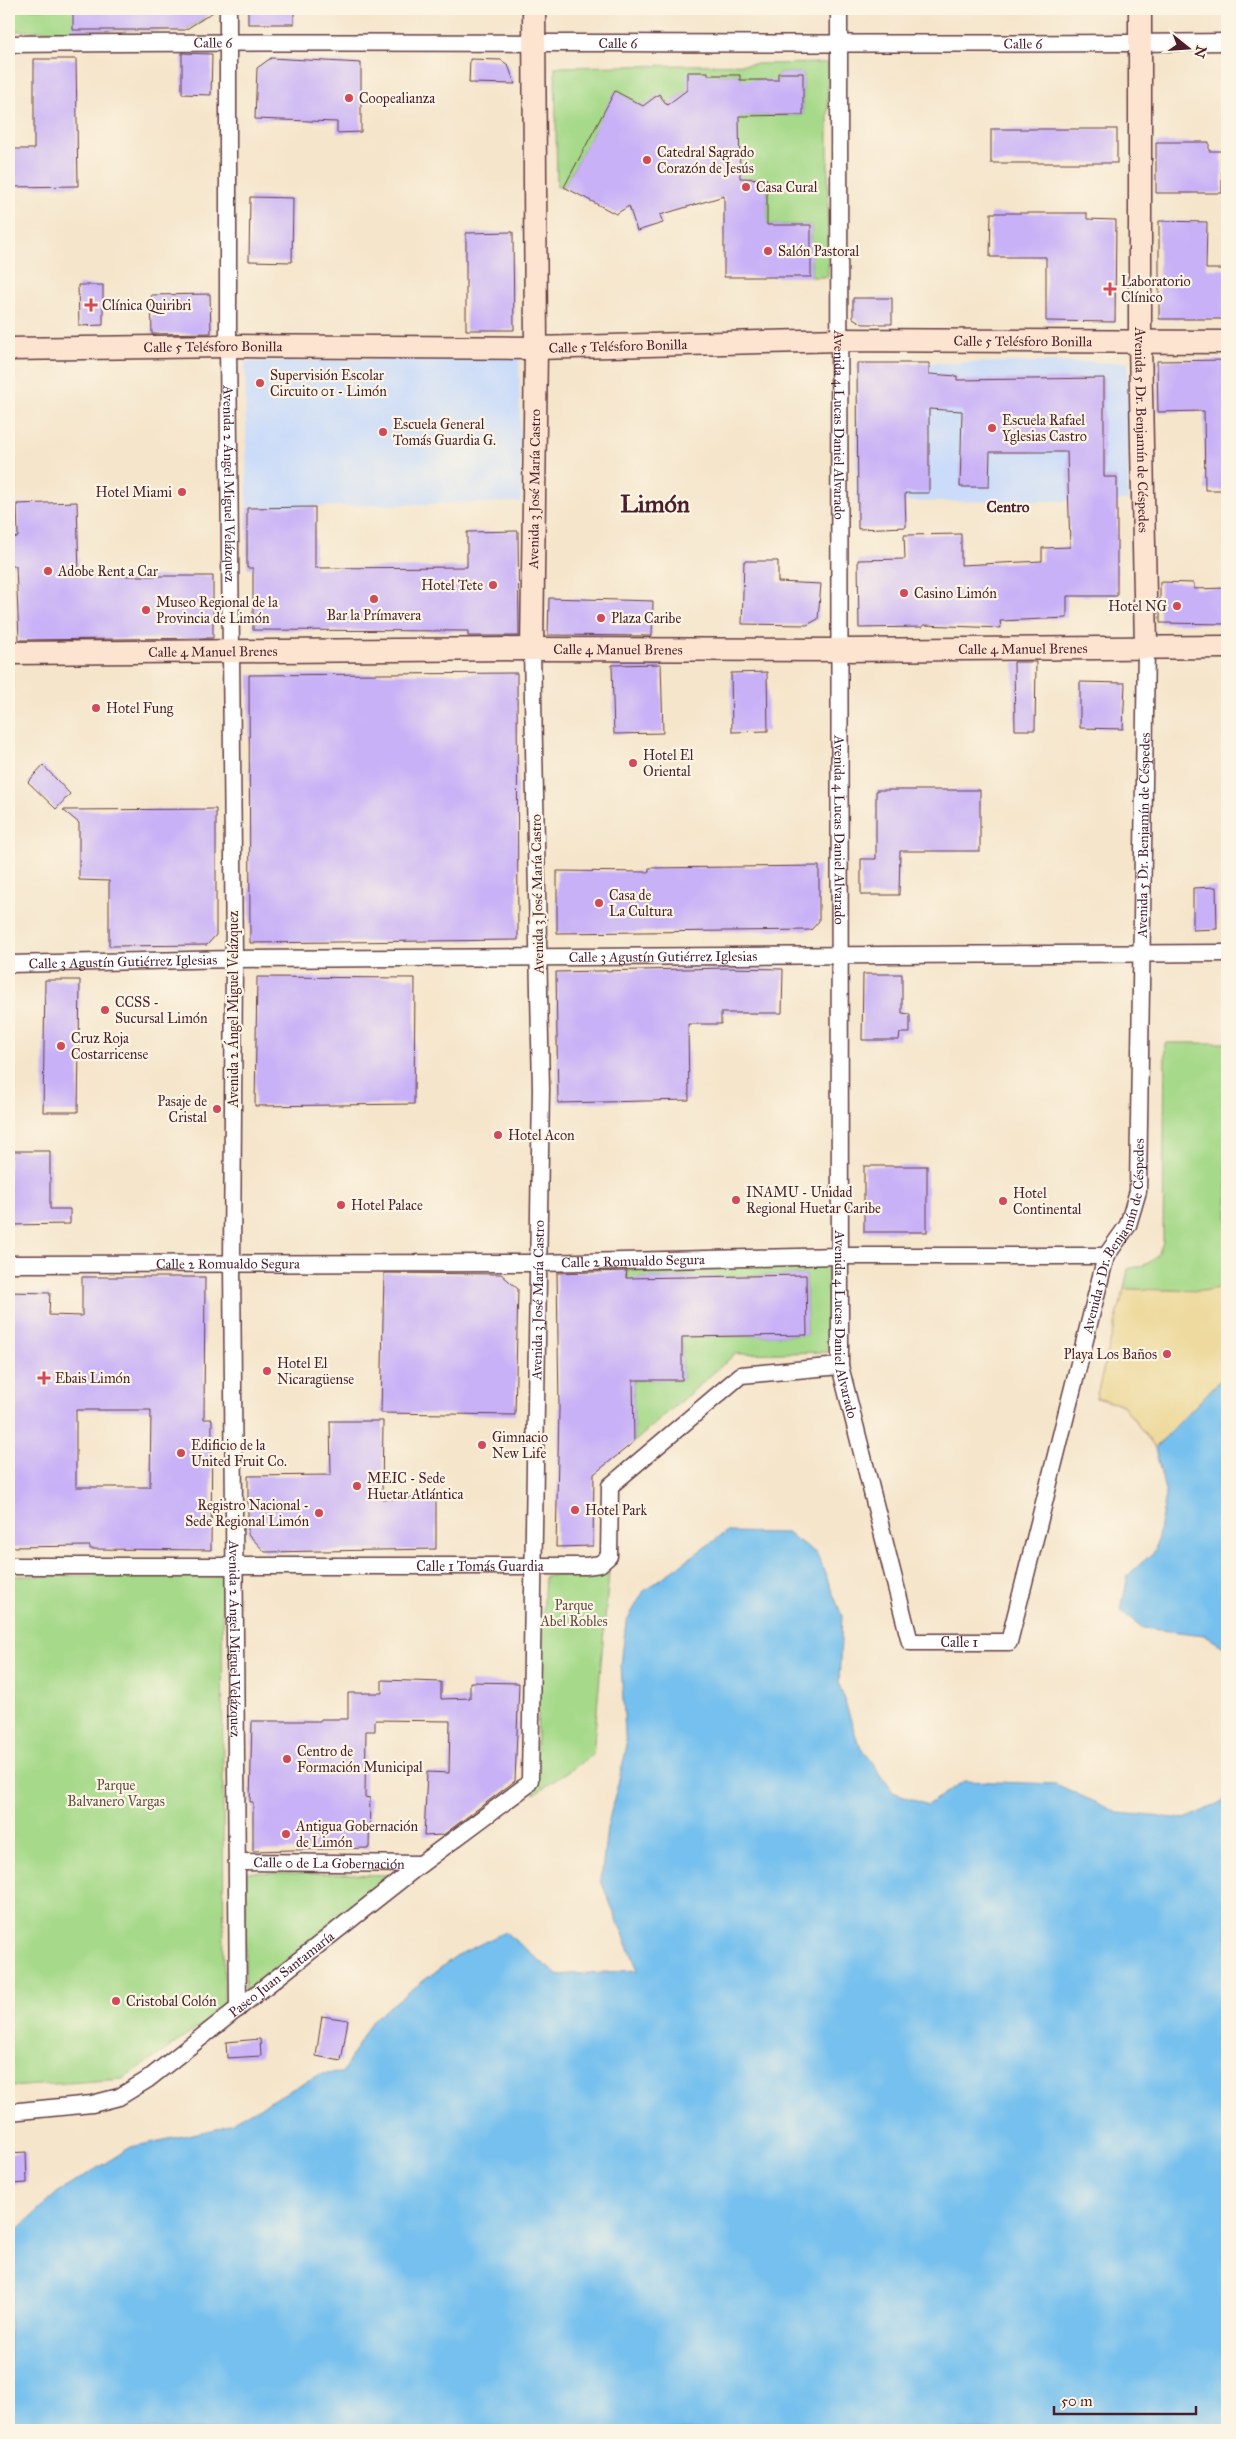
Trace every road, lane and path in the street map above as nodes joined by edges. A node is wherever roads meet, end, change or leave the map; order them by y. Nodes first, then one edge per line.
1 (228, 9) edge
2 (534, 9) edge
3 (839, 9) edge
4 (1140, 9) edge
5 (228, 42) junction
6 (1227, 42) edge
7 (840, 43) junction
8 (1140, 43) junction
9 (9, 44) edge
10 (534, 44) junction
11 (840, 340) junction
12 (1227, 342) edge
13 (1140, 343) junction
14 (228, 346) junction
15 (536, 348) junction
16 (9, 349) edge
17 (1146, 647) junction
18 (1227, 647) edge
19 (532, 649) junction
20 (841, 650) junction
21 (231, 652) junction
22 (9, 654) edge
23 (1227, 953) edge
24 (1142, 954) junction
25 (840, 955) junction
26 (538, 957) junction
27 (234, 959) junction
28 (9, 964) edge
29 (839, 1256) junction
30 (1106, 1256) junction
31 (232, 1263) junction
32 (539, 1263) junction
33 (9, 1264) edge
34 (840, 1366) junction
35 (236, 1565) junction
36 (9, 1566) edge
37 (535, 1566) junction
38 (910, 1642) joint
39 (1009, 1642) joint
40 (530, 1780) joint
41 (238, 1862) junction
42 (421, 1864) junction
43 (238, 2009) junction
44 (9, 2112) edge

1 - 5 street, Avenida 2 Ángel Miguel Velázquez
2 - 10 main road, Avenida 3 José María Castro
3 - 7 street, Avenida 4 Lucas Daniel Alvarado
4 - 8 main road, Avenida 5 Dr. Benjamín de Céspedes
5 - 9 street, Calle 6
5 - 10 street, Calle 6
5 - 14 street, Avenida 2 Ángel Miguel Velázquez
6 - 8 street, Calle 6
7 - 8 street, Calle 6
7 - 10 street, Calle 6
7 - 11 street, Avenida 4 Lucas Daniel Alvarado
8 - 13 main road, Avenida 5 Dr. Benjamín de Céspedes
10 - 15 main road, Avenida 3 José María Castro
11 - 13 main road, Calle 5 Telésforo Bonilla
11 - 15 main road, Calle 5 Telésforo Bonilla
11 - 20 street, Avenida 4 Lucas Daniel Alvarado
12 - 13 main road, Calle 5 Telésforo Bonilla
13 - 17 main road, Avenida 5 Dr. Benjamín de Céspedes
14 - 15 main road, Calle 5 Telésforo Bonilla
14 - 16 main road, Calle 5 Telésforo Bonilla
14 - 21 street, Avenida 2 Ángel Miguel Velázquez
15 - 19 main road, Avenida 3 José María Castro
17 - 18 main road, Calle 4 Manuel Brenes
17 - 20 main road, Calle 4 Manuel Brenes
17 - 24 street, Avenida 5 Dr. Benjamín de Céspedes
19 - 20 main road, Calle 4 Manuel Brenes
19 - 21 main road, Calle 4 Manuel Brenes
19 - 26 street, Avenida 3 José María Castro
20 - 25 street, Avenida 4 Lucas Daniel Alvarado
21 - 22 main road, Calle 4 Manuel Brenes
21 - 27 street, Avenida 2 Ángel Miguel Velázquez
23 - 24 street, Calle 3 Agustín Gutiérrez Iglesias
24 - 25 street, Calle 3 Agustín Gutiérrez Iglesias
24 - 30 street, Avenida 5 Dr. Benjamín de Céspedes
25 - 26 street, Calle 3 Agustín Gutiérrez Iglesias
25 - 29 street, Avenida 4 Lucas Daniel Alvarado
26 - 27 street, Calle 3 Agustín Gutiérrez Iglesias
26 - 32 street, Avenida 3 José María Castro
27 - 28 street, Calle 3 Agustín Gutiérrez Iglesias
27 - 31 street, Avenida 2 Ángel Miguel Velázquez
29 - 30 street, Calle 2 Romualdo Segura
29 - 32 street, Calle 2 Romualdo Segura
29 - 34 street, Avenida 4 Lucas Daniel Alvarado
30 - 39 street, Avenida 5 Dr. Benjamín de Céspedes
31 - 32 street, Calle 2 Romualdo Segura
31 - 33 street, Calle 2 Romualdo Segura
31 - 35 street, Avenida 2 Ángel Miguel Velázquez
32 - 37 street, Avenida 3 José María Castro
34 - 37 street, Calle 1 Tomás Guardia
34 - 38 street, Avenida 4 Lucas Daniel Alvarado
35 - 36 street, Calle 1 Tomás Guardia
35 - 37 street, Calle 1 Tomás Guardia
35 - 41 street, Avenida 2 Ángel Miguel Velázquez
37 - 40 street, Avenida 3 José María Castro
38 - 39 street, Calle 1
40 - 42 street, Paseo Juan Santamaría
41 - 42 street, Calle 0 de La Gobernación
41 - 43 street, Avenida 2 Ángel Miguel Velázquez
42 - 43 street, Paseo Juan Santamaría
43 - 44 street, Paseo Juan Santamaría

